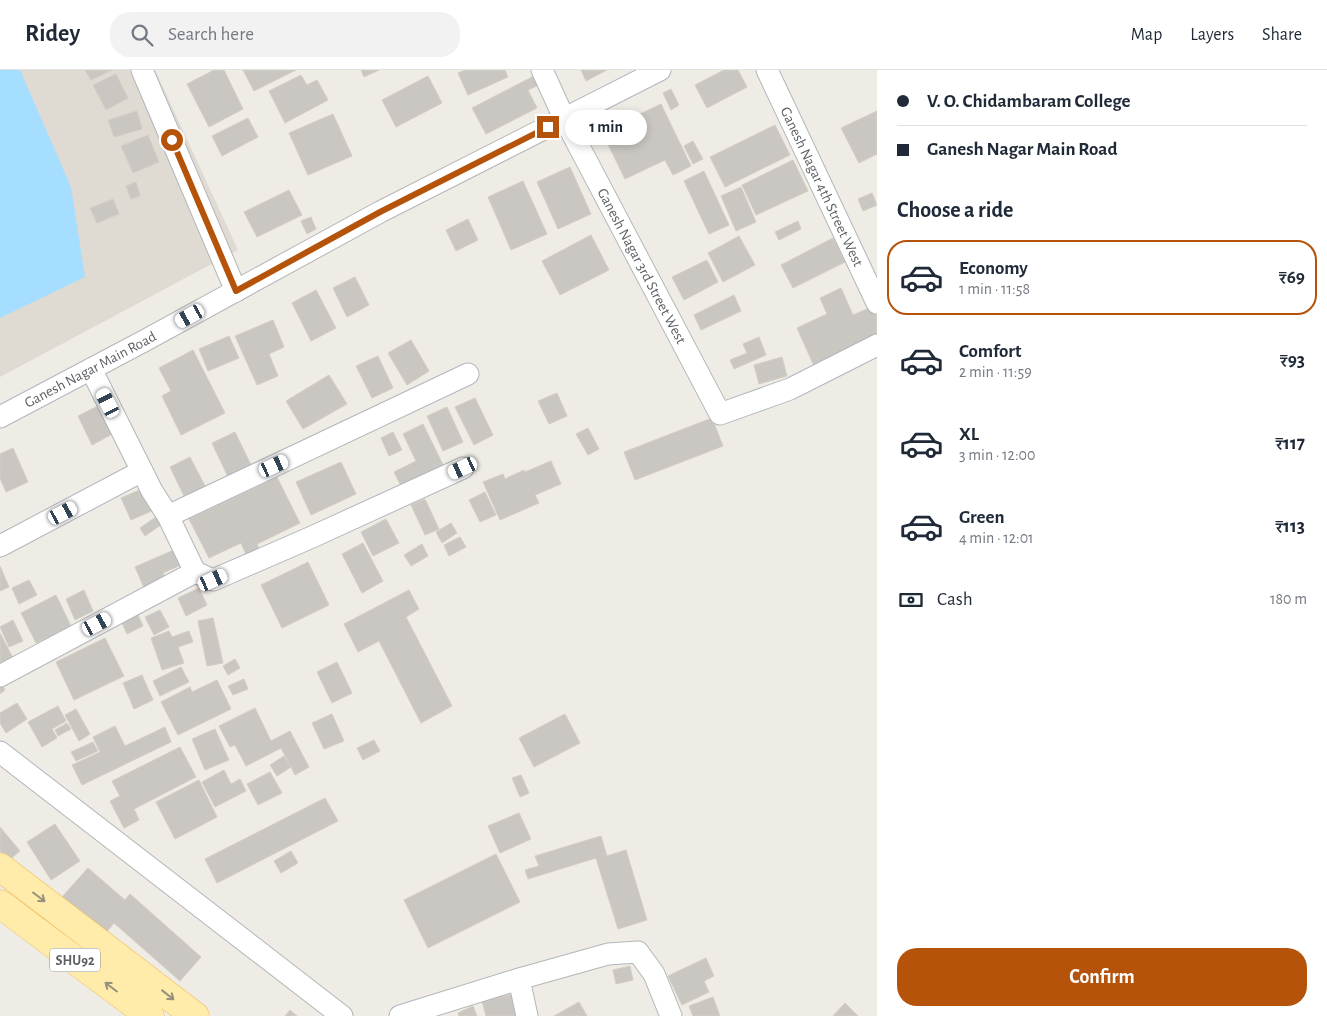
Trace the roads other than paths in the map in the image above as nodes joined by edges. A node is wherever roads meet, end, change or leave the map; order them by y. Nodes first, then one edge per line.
1 (142, 70) edge
2 (542, 70) edge
3 (660, 70) edge
4 (767, 70) edge
5 (564, 118) junction
6 (236, 291) junction
7 (877, 303) edge
8 (877, 345) edge
9 (91, 369) junction
10 (468, 374) dead end
11 (0, 417) edge
12 (463, 468) dead end
13 (142, 471) junction
14 (168, 516) junction
15 (0, 546) edge
16 (195, 572) junction
17 (0, 676) edge
18 (0, 752) edge
19 (0, 867) edge
20 (0, 904) edge
21 (519, 979) junction
22 (150, 1016) edge
23 (194, 1016) edge
24 (342, 1016) edge
25 (400, 1016) edge
26 (527, 1016) edge
27 (671, 1016) edge

1 - 6 street
2 - 5 street, Ganesh Nagar 3rd Street West
3 - 5 street, Ganesh Nagar Main Road
4 - 7 street, Ganesh Nagar 4th Street West
5 - 6 street, Ganesh Nagar Main Road
5 - 8 street, Ganesh Nagar 3rd Street West
6 - 9 street, Ganesh Nagar Main Road
9 - 11 street, Ganesh Nagar Main Road
9 - 13 street
10 - 14 street
12 - 16 street
13 - 14 street
13 - 15 street
14 - 16 street
16 - 17 street
18 - 24 street
19 -> 23 main road
22 -> 20 main road, SHU92
21 - 25 street
21 - 26 street
21 - 27 street

